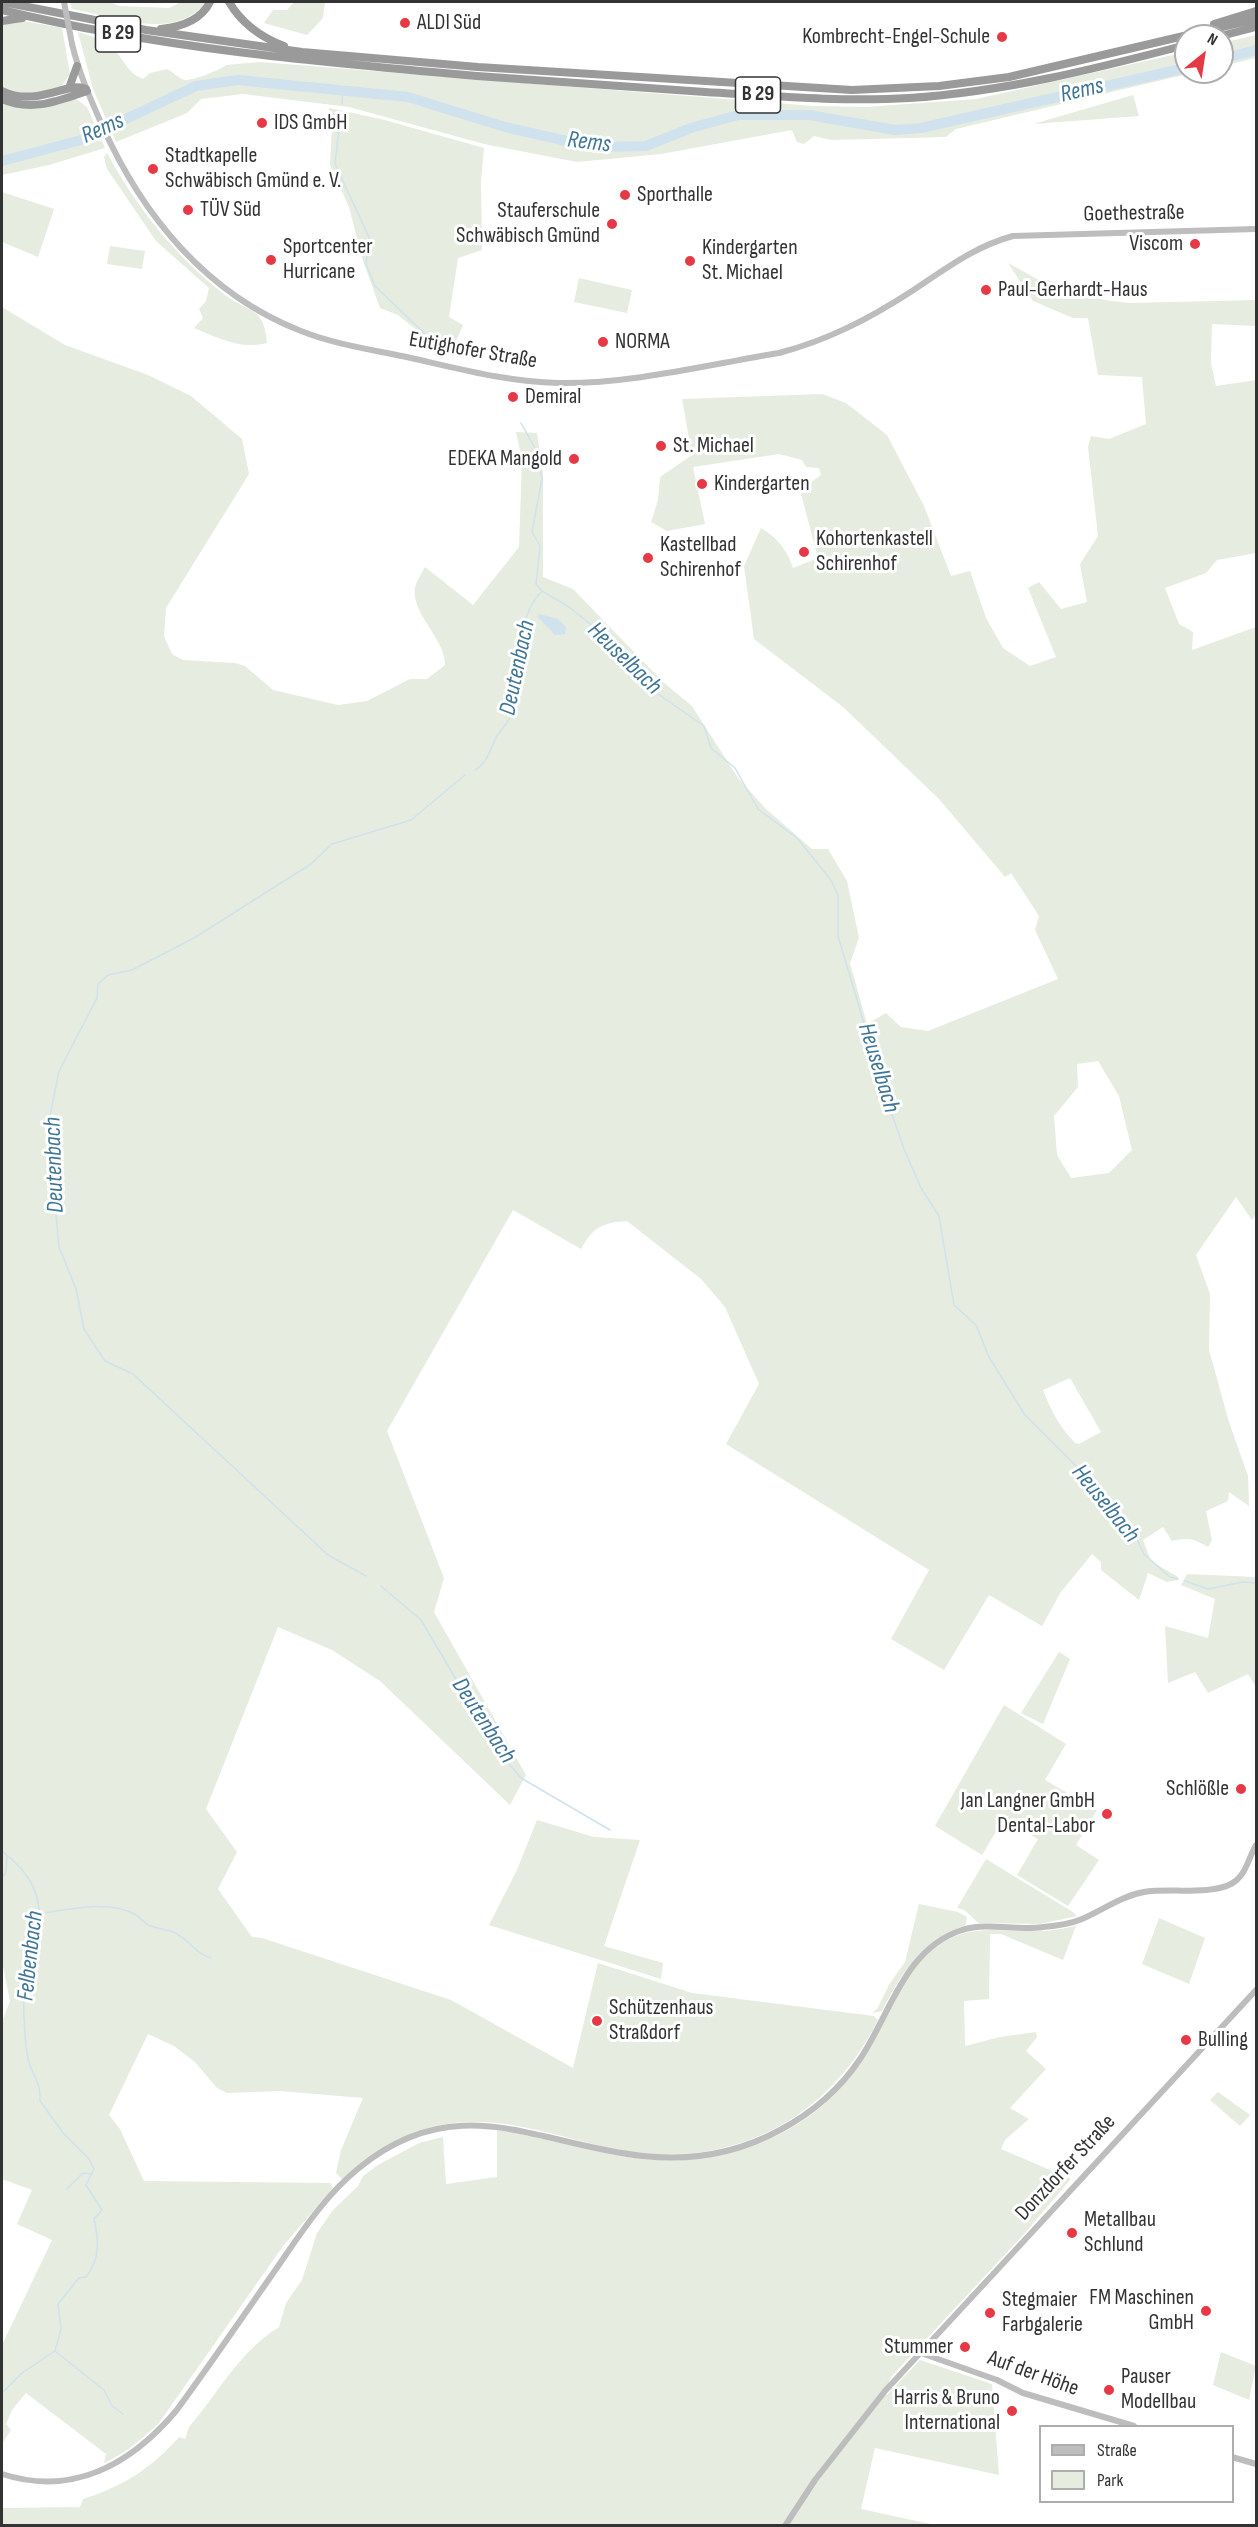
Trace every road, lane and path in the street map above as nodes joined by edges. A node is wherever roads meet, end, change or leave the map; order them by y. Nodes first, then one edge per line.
1 (3, 2) edge
2 (64, 2) edge
3 (210, 2) edge
4 (229, 2) edge
5 (2, 10) edge
6 (1257, 10) edge
7 (33, 18) junction
8 (1257, 19) edge
9 (2, 21) edge
10 (1217, 24) edge
11 (1234, 24) edge
12 (1257, 27) edge
13 (146, 30) junction
14 (1234, 33) edge
15 (1174, 38) edge
16 (1174, 48) edge
17 (302, 52) junction
18 (77, 66) junction
19 (69, 88) junction
20 (2, 91) edge
21 (88, 93) junction
22 (2, 99) edge
23 (1257, 229) edge
24 (1013, 236) joint
25 (1257, 1845) edge
26 (1257, 1990) edge
27 (921, 2353) junction
28 (1127, 2425) edge
29 (1234, 2457) edge
30 (1257, 2464) edge
31 (2, 2474) edge
32 (785, 2526) edge

1 - 13 highway, B 29
2 - 18 main road, Eutighofer Straße, bridge
3 - 13 highway
4 - 17 highway
5 - 7 highway, B 29
6 - 10 highway
7 - 9 highway
7 - 16 highway, B 29
8 - 11 highway, B 29
12 - 14 highway
13 - 17 highway, B 29
15 - 17 highway, B 29
18 - 19 highway
18 - 21 main road, Eutighofer Straße
19 - 20 highway
19 - 21 highway
21 - 22 highway
21 - 24 main road, Eutighofer Straße
23 - 24 main road, Goethestraße
25 - 31 main road
26 - 27 main road, Donzdorfer Straße
27 - 28 main road, Auf der Höhe
27 - 32 main road, Donzdorfer Straße
29 - 30 main road

